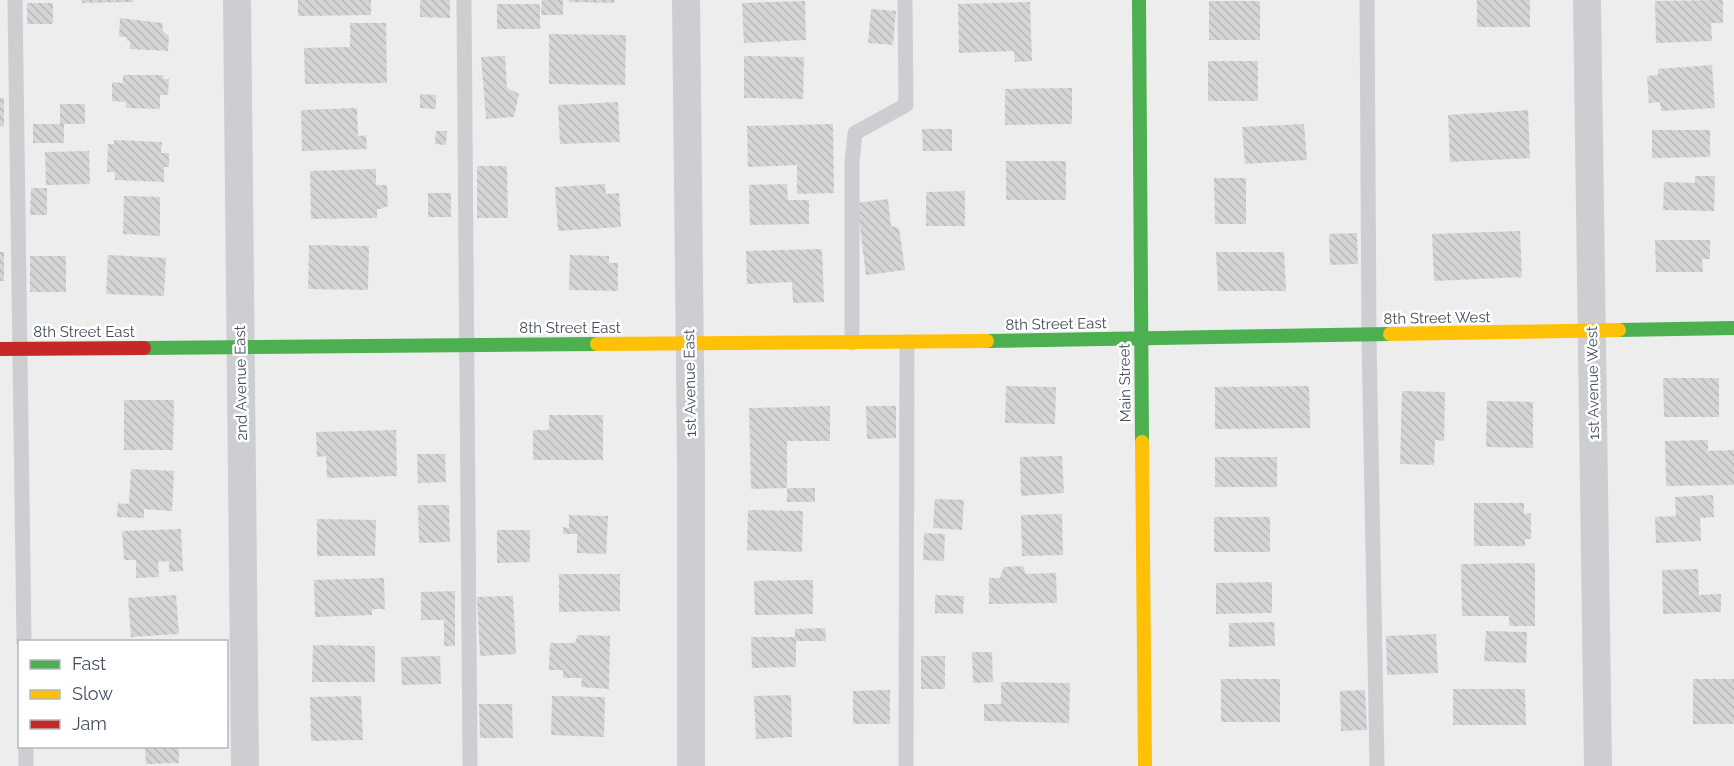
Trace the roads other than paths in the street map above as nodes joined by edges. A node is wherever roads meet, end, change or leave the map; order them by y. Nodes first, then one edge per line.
1 (15, 0) edge
2 (237, 0) edge
3 (464, 0) edge
4 (686, 0) edge
5 (905, 0) edge
6 (1139, 0) edge
7 (1367, 0) edge
8 (1587, 0) edge
9 (1734, 328) edge
10 (1592, 331) junction
11 (1370, 336) junction
12 (1141, 339) junction
13 (907, 342) junction
14 (852, 343) junction
15 (689, 344) junction
16 (465, 346) junction
17 (240, 347) junction
18 (0, 349) edge
19 (20, 349) junction
20 (24, 640) edge
21 (26, 748) edge
22 (26, 766) edge
23 (246, 766) edge
24 (470, 766) edge
25 (691, 766) edge
26 (906, 766) edge
27 (1144, 766) edge
28 (1377, 766) edge
29 (1598, 766) edge

1 - 19 lane
2 - 17 street, 2nd Avenue East
3 - 16 lane
4 - 15 street, 1st Avenue East
5 - 14 lane
6 - 12 street, Main Street
7 - 11 lane
8 - 10 street, 1st Avenue West
9 - 10 street, 8th Street West
10 - 11 street, 8th Street West
10 - 29 street, 1st Avenue West
11 - 12 street, 8th Street West
11 - 28 lane
12 - 13 street, 8th Street East
12 - 27 street, Main Street
13 - 14 street, 8th Street East
13 - 26 lane
14 - 15 street, 8th Street East
15 - 16 street, 8th Street East
15 - 25 street, 1st Avenue East
16 - 17 street, 8th Street East
16 - 24 lane
17 - 19 street, 8th Street East
17 - 23 street, 2nd Avenue East
18 - 19 street, 8th Street East
19 - 20 lane
21 - 22 lane

